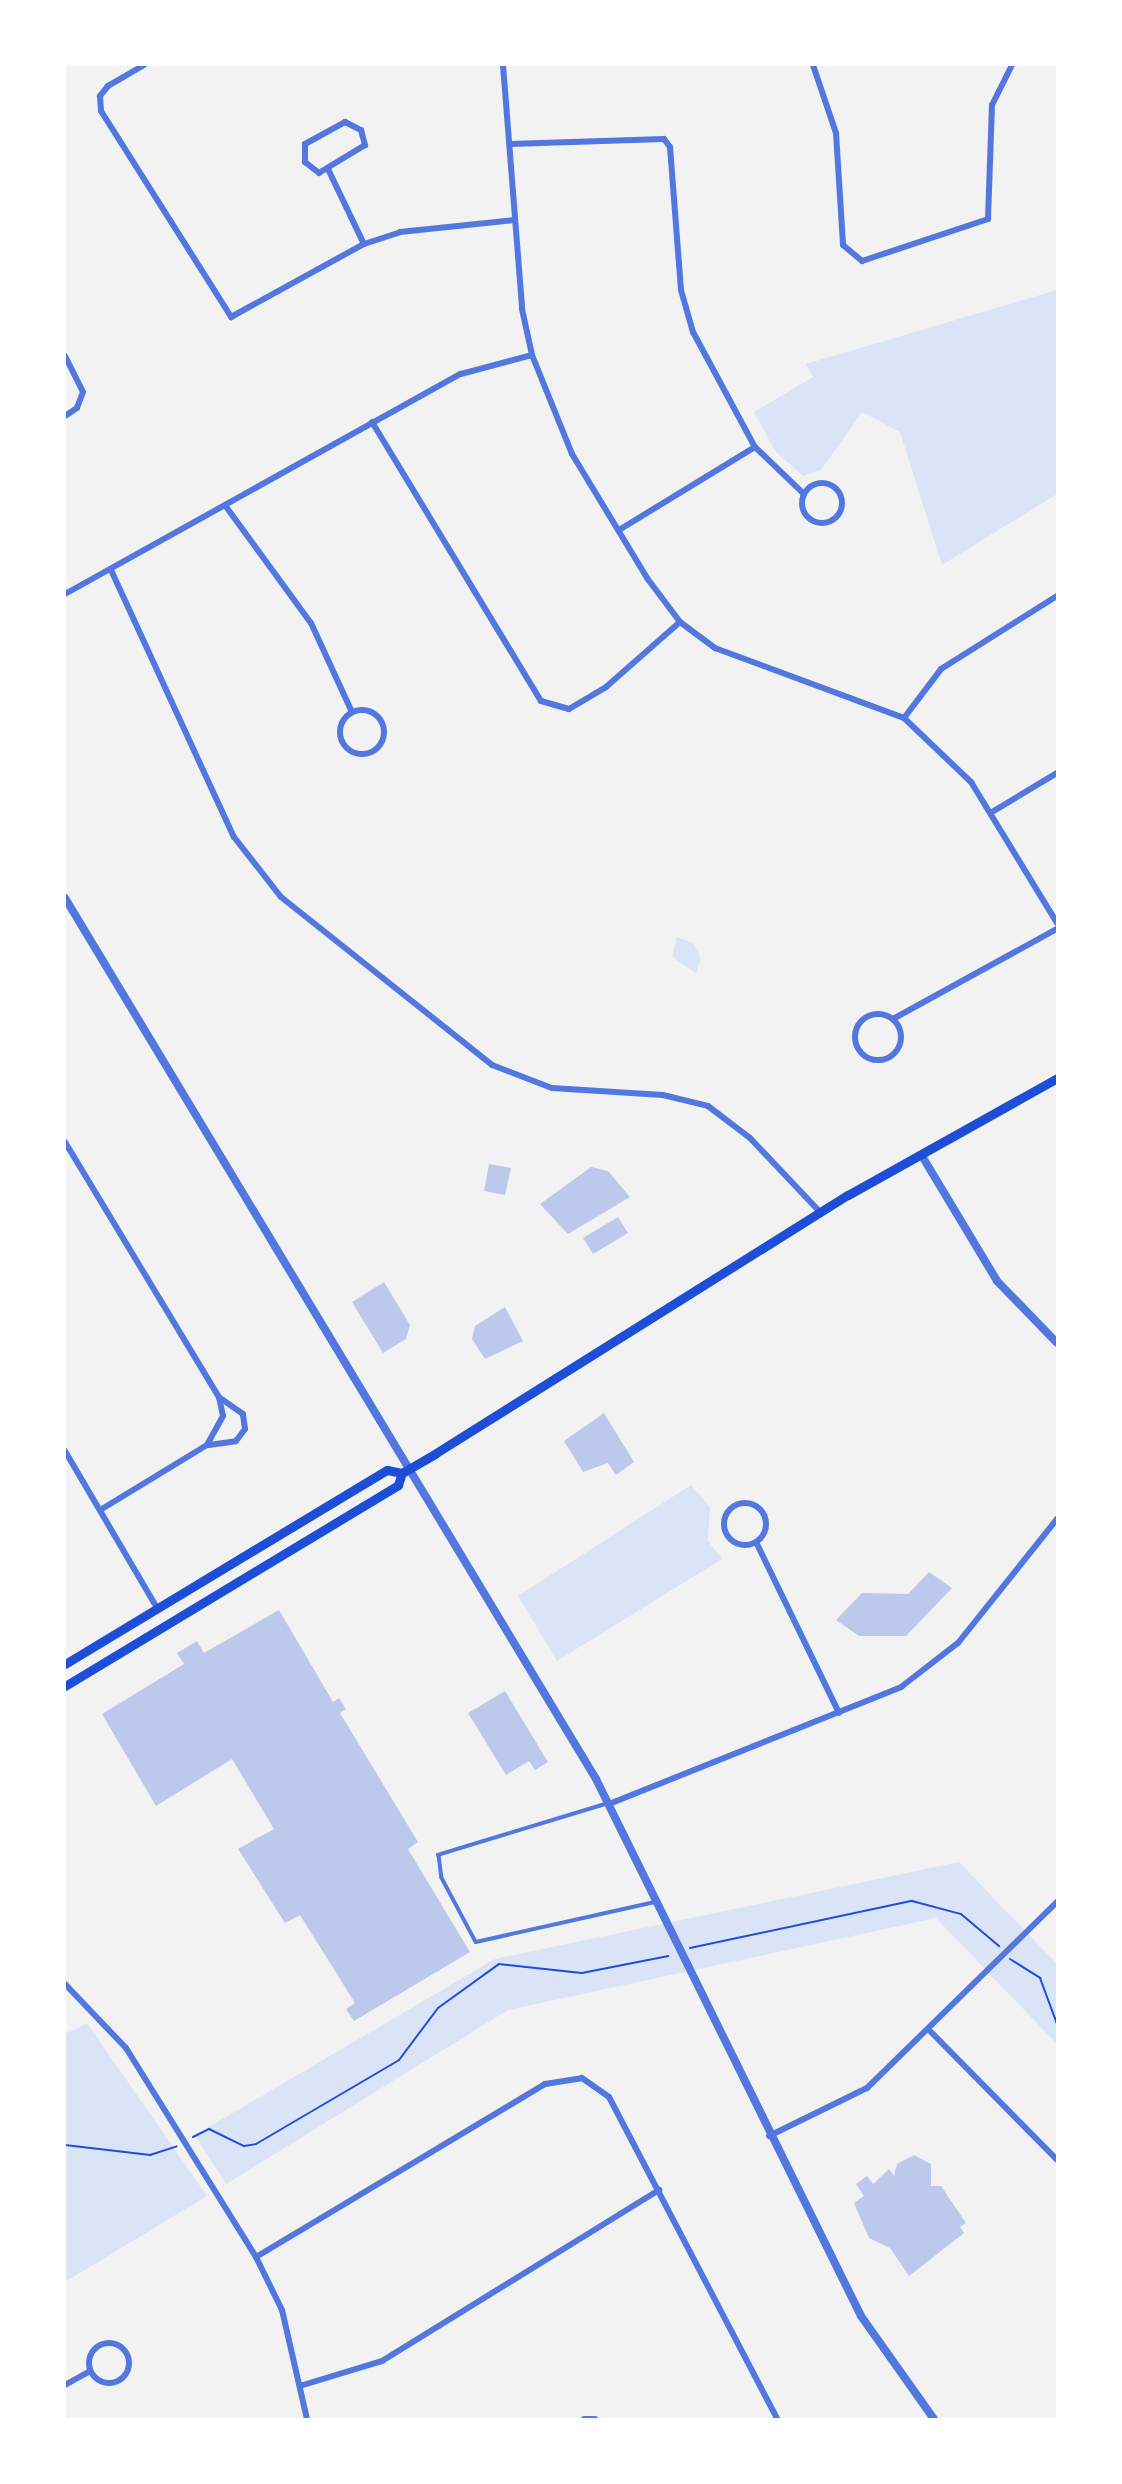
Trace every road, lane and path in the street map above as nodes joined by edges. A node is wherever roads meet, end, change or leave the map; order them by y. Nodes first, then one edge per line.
1 (144, 65) edge
2 (503, 65) edge
3 (813, 65) edge
4 (1012, 65) edge
5 (510, 144) junction
6 (328, 169) junction
7 (514, 220) junction
8 (364, 244) junction
9 (532, 355) junction
10 (65, 356) edge
11 (65, 416) edge
12 (372, 422) junction
13 (755, 447) junction
14 (804, 494) junction
15 (227, 508) junction
16 (619, 530) junction
17 (111, 569) junction
18 (65, 594) edge
19 (1057, 596) edge
20 (680, 622) junction
21 (352, 712) junction
22 (904, 718) junction
23 (1057, 773) edge
24 (992, 812) junction
25 (65, 898) edge
26 (1057, 923) edge
27 (1057, 929) edge
28 (893, 1019) junction
29 (1057, 1077) edge
30 (65, 1143) edge
31 (922, 1156) junction
32 (820, 1212) junction
33 (1057, 1343) edge
34 (219, 1398) junction
35 (207, 1445) junction
36 (65, 1451) edge
37 (412, 1467) junction
38 (402, 1472) junction
39 (100, 1510) junction
40 (1057, 1519) edge
41 (756, 1542) junction
42 (157, 1608) junction
43 (65, 1664) edge
44 (65, 1686) edge
45 (839, 1713) junction
46 (609, 1804) junction
47 (656, 1902) junction
48 (1057, 1902) edge
49 (1000, 1947) dead end
50 (690, 1948) dead end
51 (668, 1956) dead end
52 (1010, 1959) dead end
53 (65, 1984) edge
54 (1057, 2024) edge
55 (930, 2031) junction
56 (769, 2136) junction
57 (191, 2138) dead end
58 (65, 2146) edge
59 (178, 2146) dead end
60 (1057, 2160) edge
61 (659, 2190) junction
62 (256, 2257) junction
63 (90, 2371) junction
64 (65, 2385) edge
65 (303, 2385) junction
66 (307, 2419) edge
67 (584, 2419) edge
68 (595, 2419) edge
69 (777, 2419) edge
70 (934, 2419) edge

1 - 8 street
2 - 5 street
3 - 4 street
5 - 7 street
5 - 13 street
6 - 6 street
6 - 8 street
7 - 8 street
7 - 9 street
9 - 12 street
9 - 16 street
10 - 11 street
12 - 15 street
12 - 20 street
13 - 14 street
13 - 16 street
14 - 14 street
15 - 17 street
15 - 21 street
16 - 20 street
17 - 18 street
17 - 32 street
19 - 22 street
20 - 22 street
21 - 21 street
22 - 24 street
23 - 24 street
24 - 26 street
25 - 37 street
27 - 28 street
28 - 28 street
29 - 31 main road
30 - 34 street
31 - 32 main road
31 - 33 street
32 - 37 main road
34 - 35 street
34 - 35 street
35 - 39 street
36 - 39 street
37 - 38 main road
37 - 46 street
38 - 42 main road
38 - 44 main road
39 - 42 street
40 - 45 street
41 - 41 street
41 - 45 street
42 - 43 main road
45 - 46 street
46 - 47 street
46 - 47 lane
47 - 56 street
48 - 55 street
49 - 50 path
51 - 57 path
52 - 54 path
53 - 62 street
55 - 56 street
55 - 60 street
56 - 70 street
58 - 59 path
61 - 62 street
61 - 65 street
61 - 69 street
62 - 65 street
63 - 63 street
63 - 64 street
65 - 66 street
67 - 68 street

